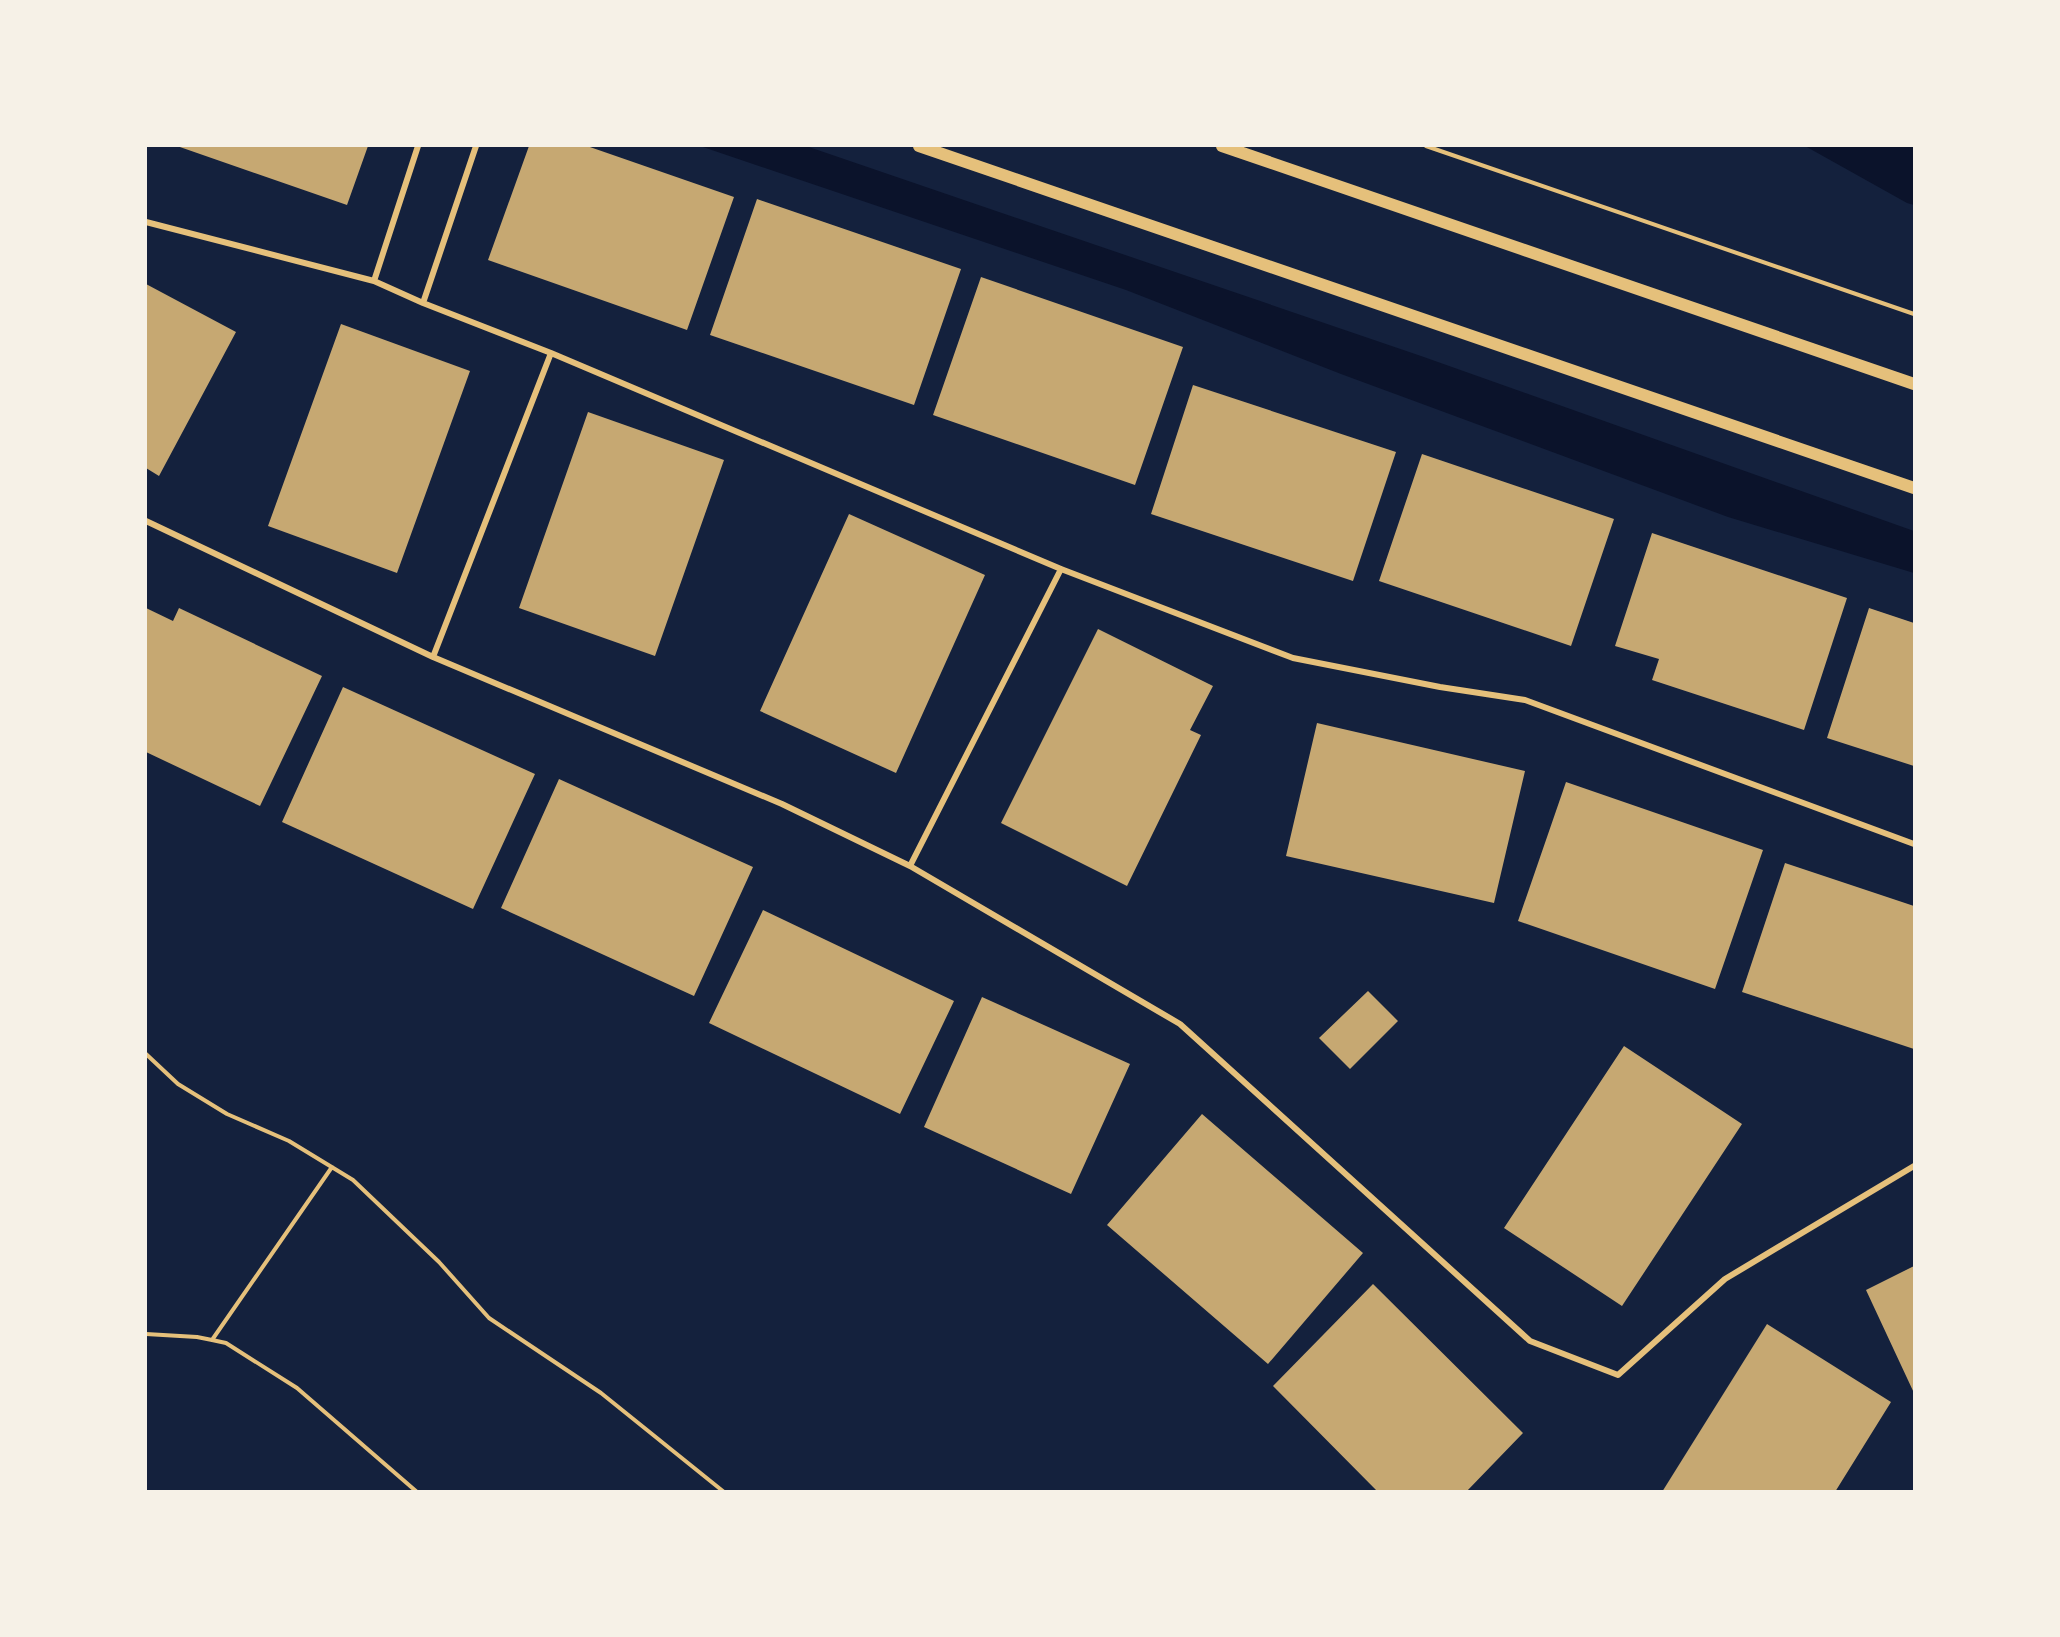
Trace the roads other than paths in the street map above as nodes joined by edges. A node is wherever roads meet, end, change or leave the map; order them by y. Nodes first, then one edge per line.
1 (418, 146) edge
2 (476, 146) edge
3 (919, 146) edge
4 (1222, 146) edge
5 (146, 222) edge
6 (374, 281) junction
7 (423, 303) junction
8 (551, 353) junction
9 (1914, 384) edge
10 (1914, 488) edge
11 (146, 522) edge
12 (1061, 569) junction
13 (433, 657) junction
14 (1914, 844) edge
15 (910, 866) junction
16 (1914, 1166) edge

1 - 6 street
2 - 7 street
3 - 10 main road
4 - 9 main road
5 - 6 street
6 - 7 street
7 - 8 street
8 - 12 street
8 - 13 street
11 - 13 street
12 - 14 street
12 - 15 street
13 - 15 street
15 - 16 street

